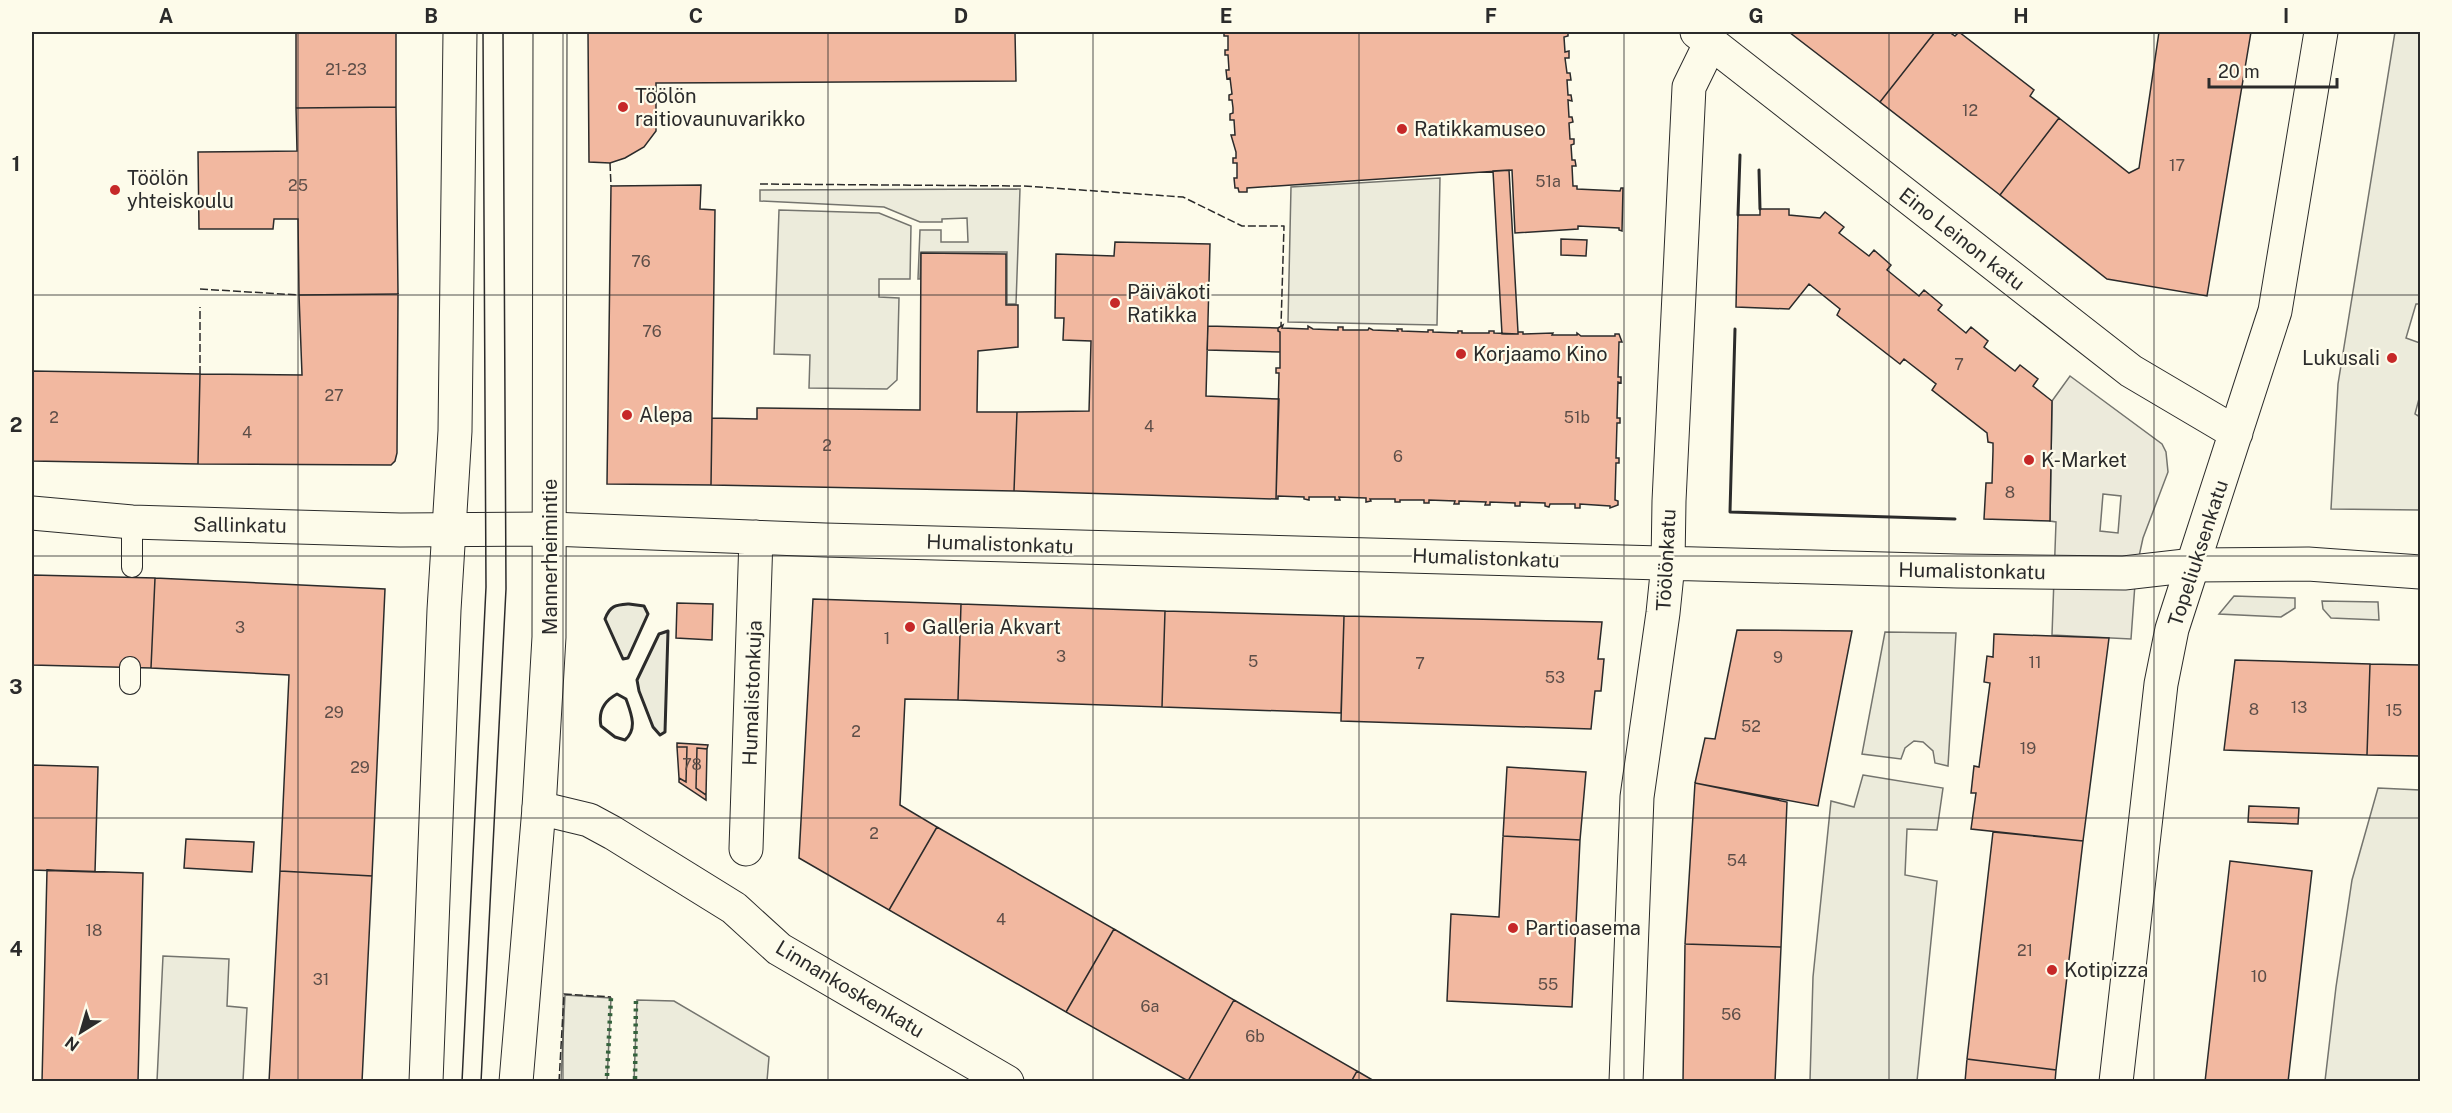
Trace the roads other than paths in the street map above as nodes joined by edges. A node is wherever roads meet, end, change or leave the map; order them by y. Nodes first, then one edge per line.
1 (460, 32) edge
2 (550, 32) edge
3 (2321, 32) edge
4 (1704, 37) edge
5 (2236, 433) junction
6 (32, 513) edge
7 (132, 522) junction
8 (449, 528) junction
9 (551, 529) junction
10 (756, 537) junction
11 (1668, 564) junction
12 (2194, 565) junction
13 (132, 567) dead end
14 (2421, 572) edge
15 (539, 808) junction
16 (746, 849) dead end
17 (426, 1082) edge
18 (516, 1082) edge
19 (1007, 1082) edge
20 (1626, 1082) edge
21 (2116, 1082) edge

1 - 8 street
2 - 9 street, Mannerheimintie
3 - 5 street, Topeliuksenkatu
4 - 5 street, Eino Leinon katu
4 - 11 street, Töölönkatu
5 - 12 street, Topeliuksenkatu
6 - 7 street, Sallinkatu
7 - 8 street, Sallinkatu
7 - 13 lane
8 - 9 street, Sallinkatu
8 - 17 street
9 - 10 street, Humalistonkatu
9 - 15 street, Mannerheimintie
10 - 11 street, Humalistonkatu
10 - 16 street, Humalistonkuja
11 - 12 street, Humalistonkatu
11 - 20 street, Töölönkatu
12 - 14 street, Humalistonkatu
12 - 21 street, Topeliuksenkatu
15 - 18 street, Mannerheimintie
15 - 19 street, Linnankoskenkatu

